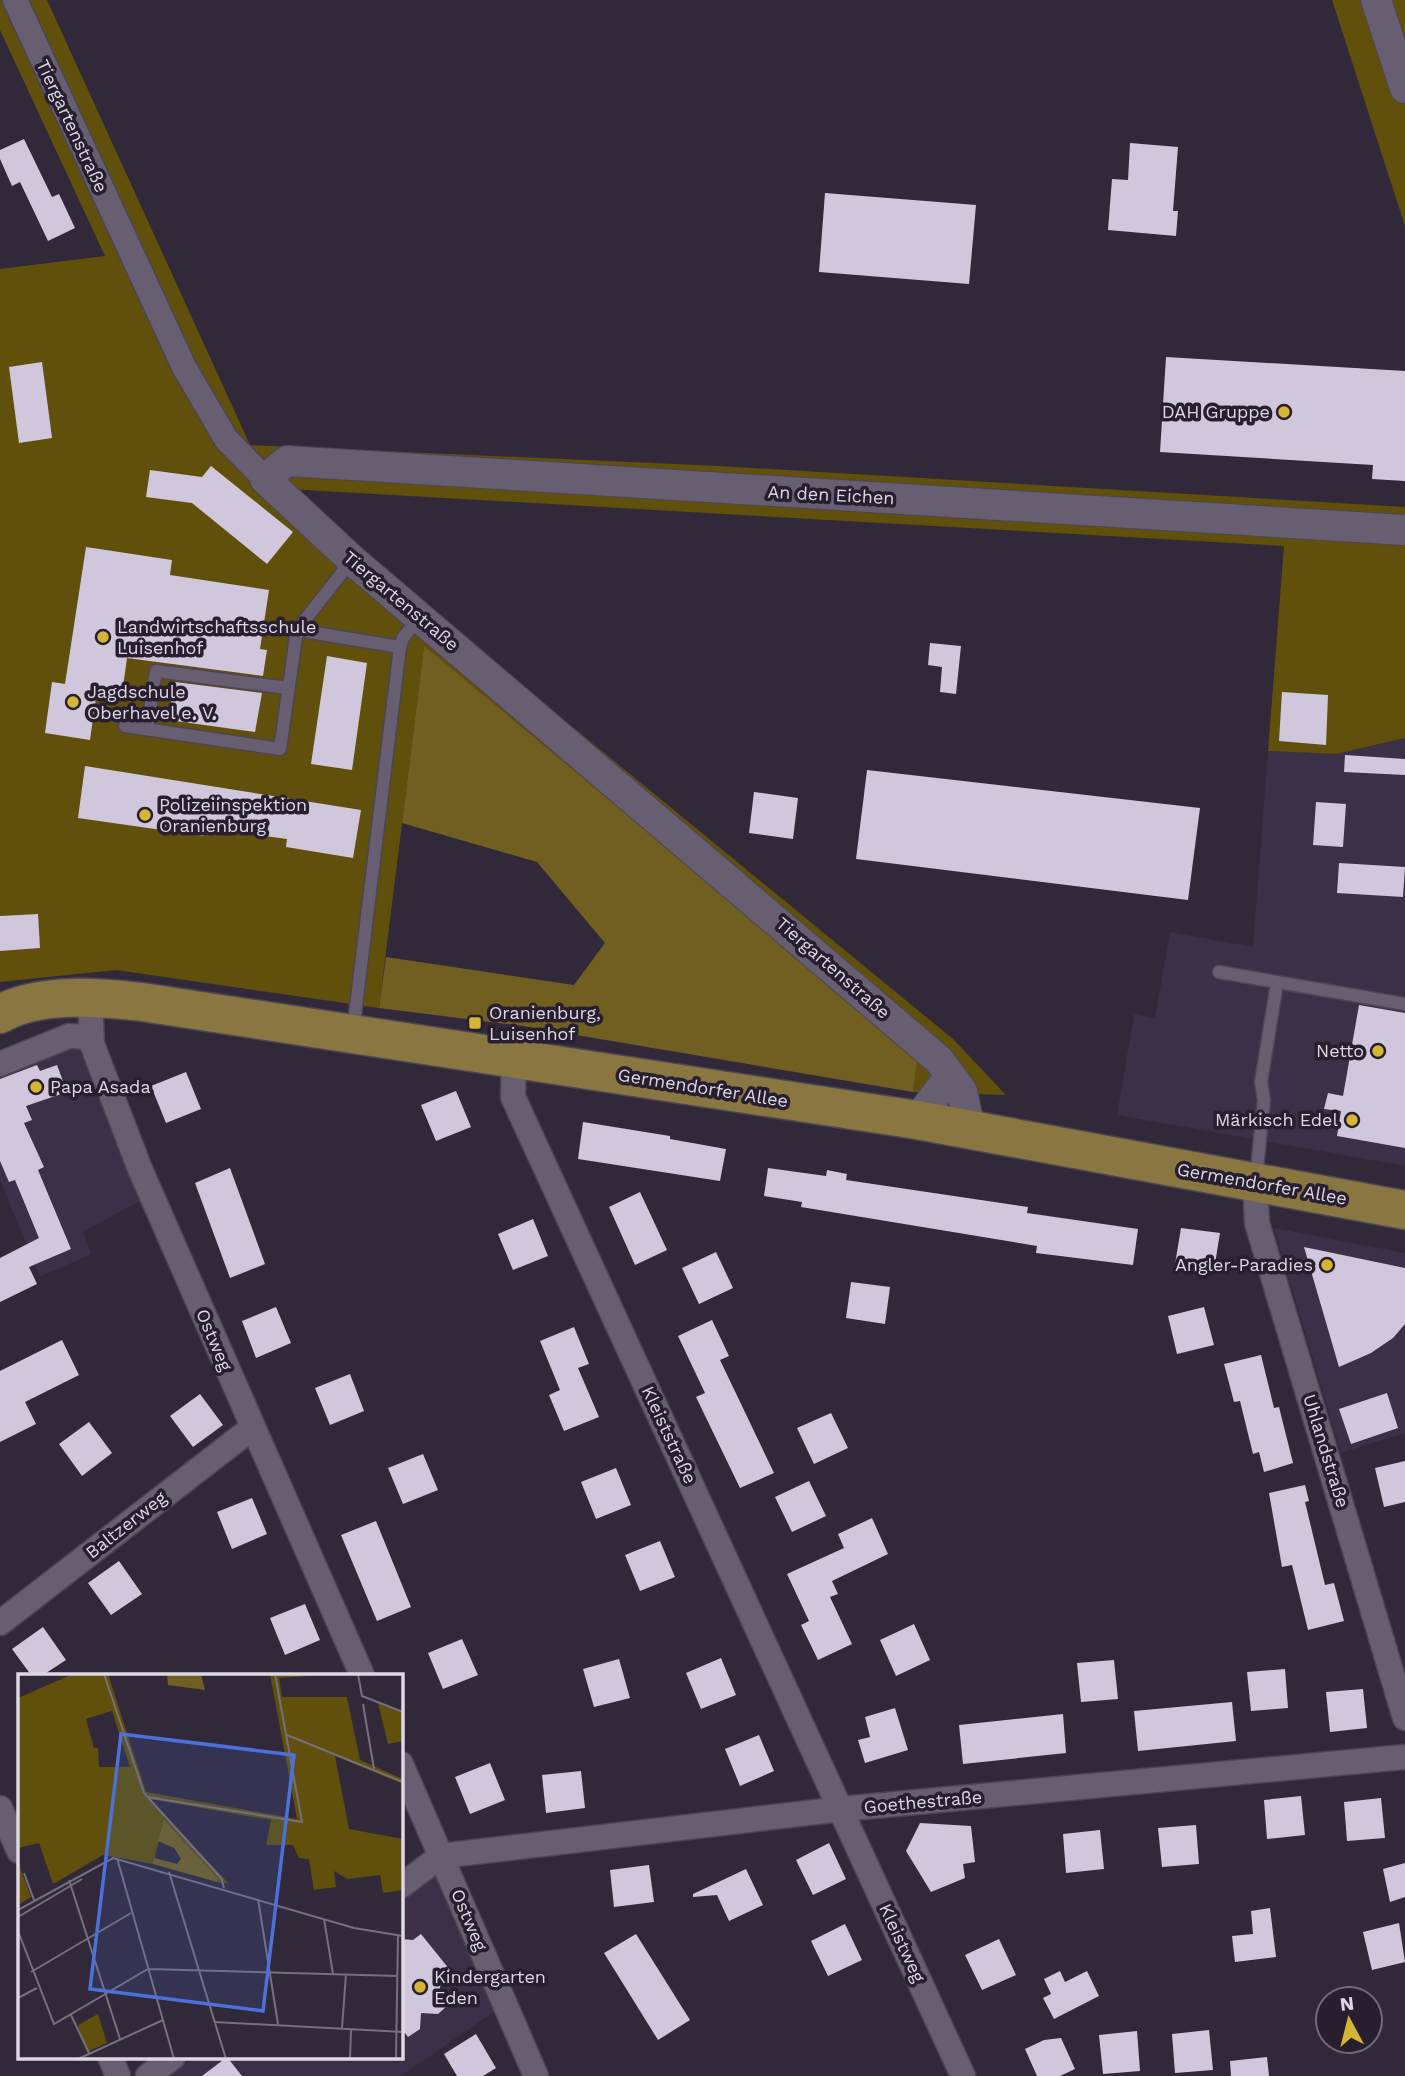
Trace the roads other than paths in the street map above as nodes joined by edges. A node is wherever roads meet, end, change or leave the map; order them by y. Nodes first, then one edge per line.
1 (15, 0) edge
2 (1376, 0) edge
3 (1405, 88) edge
4 (265, 479) junction
5 (1405, 530) edge
6 (352, 559) junction
7 (419, 617) junction
8 (297, 630) junction
9 (400, 647) junction
10 (288, 688) junction
11 (125, 726) dead end
12 (147, 729) junction
13 (1219, 972) dead end
14 (1277, 983) junction
15 (90, 999) junction
16 (1405, 1004) edge
17 (0, 1014) edge
18 (353, 1033) junction
19 (90, 1037) junction
20 (514, 1058) junction
21 (0, 1064) edge
22 (950, 1076) junction
23 (917, 1120) junction
24 (970, 1130) junction
25 (1255, 1182) junction
26 (1405, 1210) edge
27 (252, 1427) junction
28 (0, 1623) edge
29 (362, 1674) edge
30 (1405, 1718) edge
31 (1405, 1756) edge
32 (402, 1766) edge
33 (0, 1808) edge
34 (841, 1809) junction
35 (18, 1849) edge
36 (441, 1856) junction
37 (402, 1885) edge
38 (110, 2058) edge
39 (172, 2058) edge
40 (118, 2076) edge
41 (148, 2076) edge
42 (536, 2076) edge
43 (963, 2076) edge

1 - 4 street, Tiergartenstraße
2 - 3 street
4 - 5 street, An den Eichen
4 - 6 street, Tiergartenstraße
6 - 7 street, Tiergartenstraße
6 - 8 lane
7 - 9 lane
7 - 22 street, Tiergartenstraße
8 - 9 lane
8 - 10 lane
9 - 18 lane
10 - 12 lane
10 - 12 lane
11 - 12 lane
13 - 14 lane
14 - 16 lane
14 - 25 lane
15 - 17 main road, Germendorfer Allee
15 - 18 main road, Germendorfer Allee
15 - 19 street, Ostweg
18 - 20 main road, Germendorfer Allee
19 - 21 street
19 - 27 street, Ostweg
20 - 23 main road, Germendorfer Allee
20 - 34 street, Kleiststraße
22 - 23 street
22 - 24 street, Tiergartenstraße
23 - 24 main road, Germendorfer Allee
24 - 25 main road, Germendorfer Allee
25 - 26 main road, Germendorfer Allee
25 - 30 street, Uhlandstraße
27 - 28 street, Baltzerweg
27 - 29 street, Ostweg
31 - 34 street, Goethestraße
32 - 36 street, Ostweg
33 - 35 street
34 - 36 street, Goethestraße
34 - 43 street, Kleistweg
36 - 37 street
36 - 42 street, Ostweg
38 - 40 street
39 - 41 street

